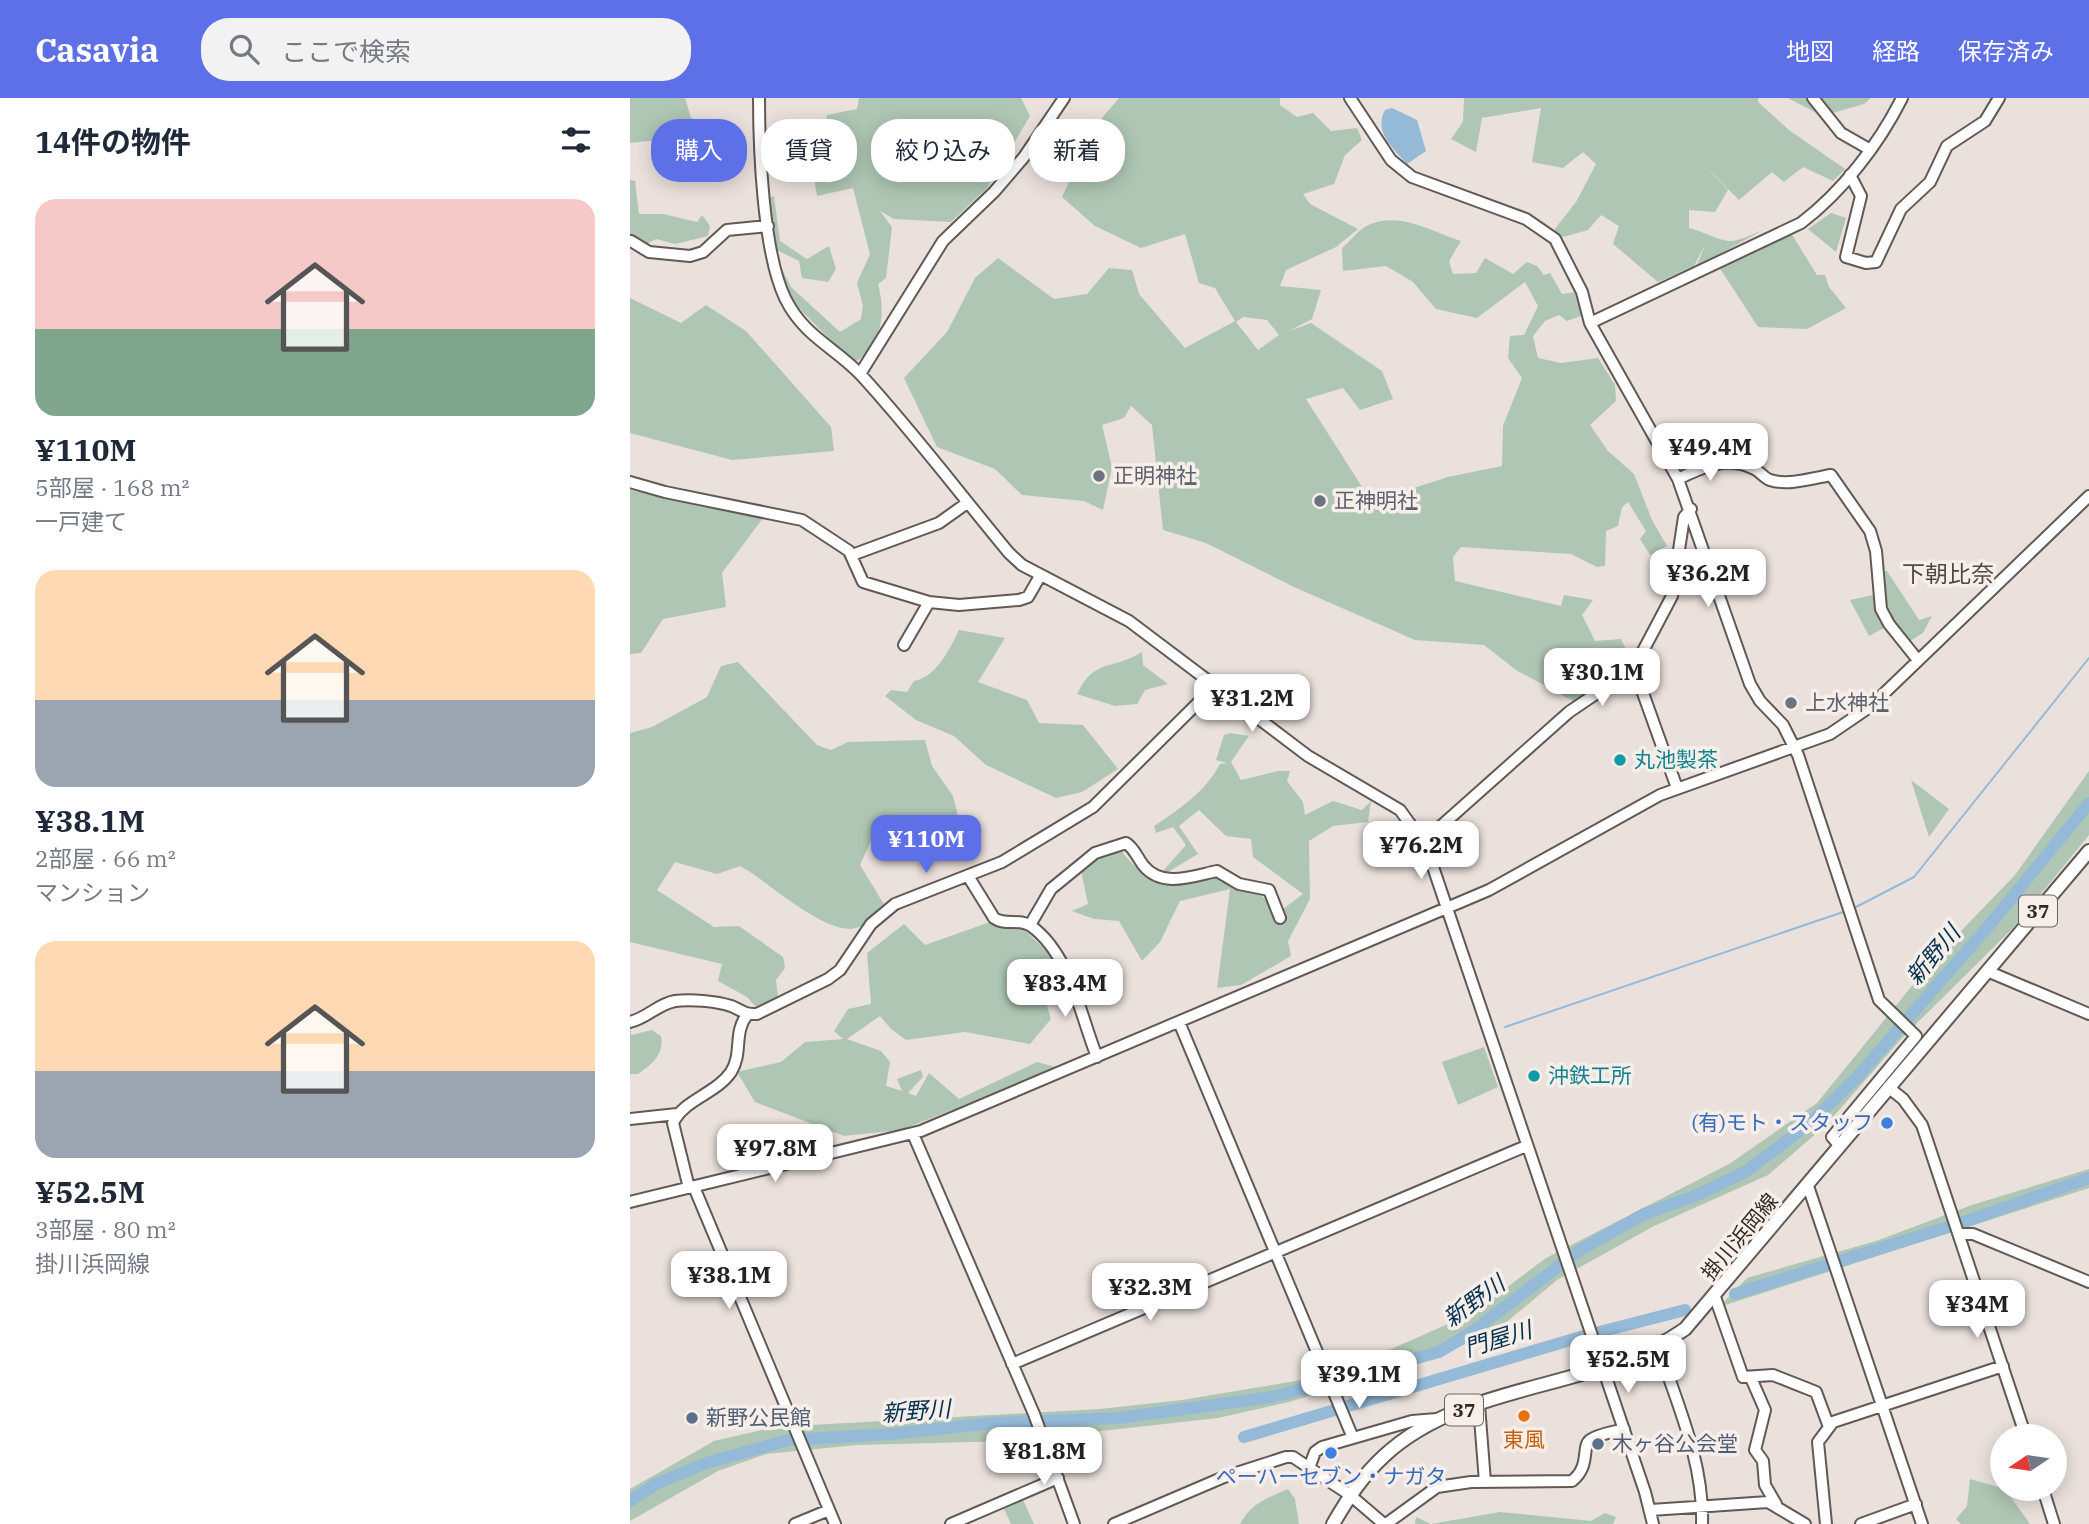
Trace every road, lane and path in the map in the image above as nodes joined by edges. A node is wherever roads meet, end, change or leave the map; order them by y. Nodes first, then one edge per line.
1 (760, 98) edge
2 (1064, 98) edge
3 (1350, 98) edge
4 (1814, 98) edge
5 (1902, 98) edge
6 (1999, 98) edge
7 (1869, 149) junction
8 (1850, 175) junction
9 (768, 226) junction
10 (631, 241) edge
11 (1590, 323) junction
12 (860, 374) junction
13 (1678, 479) junction
14 (630, 482) edge
15 (2089, 496) edge
16 (967, 503) junction
17 (1691, 509) junction
18 (1701, 544) junction
19 (1680, 552) junction
20 (852, 555) junction
21 (1040, 576) junction
22 (929, 602) junction
23 (904, 645) dead end
24 (1917, 659) junction
25 (1634, 668) junction
26 (1215, 686) junction
27 (1794, 746) junction
28 (1676, 788) junction
29 (1423, 842) junction
30 (2089, 850) edge
31 (968, 876) junction
32 (1447, 909) junction
33 (1280, 918) dead end
34 (1030, 925) junction
35 (1987, 971) junction
36 (2089, 1014) edge
37 (747, 1015) junction
38 (1179, 1022) junction
39 (630, 1023) edge
40 (1097, 1057) junction
41 (1888, 1087) junction
42 (677, 1114) junction
43 (630, 1119) edge
44 (913, 1134) junction
45 (1839, 1145) junction
46 (1526, 1146) junction
47 (1808, 1186) junction
48 (692, 1187) junction
49 (630, 1202) edge
50 (1959, 1234) junction
51 (1276, 1252) junction
52 (2089, 1282) edge
53 (1716, 1297) junction
54 (1658, 1346) junction
55 (1012, 1364) junction
56 (2003, 1366) junction
57 (1602, 1368) junction
58 (1751, 1378) junction
59 (1479, 1405) junction
60 (1883, 1405) junction
61 (1441, 1419) junction
62 (2022, 1424) edge
63 (1829, 1427) junction
64 (1624, 1429) junction
65 (1353, 1438) junction
66 (1309, 1468) junction
67 (1058, 1478) junction
68 (1485, 1482) junction
69 (1350, 1495) junction
70 (2047, 1502) edge
71 (1776, 1504) junction
72 (1916, 1504) junction
73 (1703, 1507) junction
74 (829, 1510) junction
75 (1651, 1510) junction
76 (795, 1524) edge
77 (835, 1524) edge
78 (951, 1524) edge
79 (1074, 1524) edge
80 (1114, 1524) edge
81 (1333, 1524) edge
82 (1385, 1524) edge
83 (1653, 1524) edge
84 (1702, 1524) edge
85 (1805, 1524) edge
86 (1826, 1524) edge
87 (1861, 1524) edge
88 (1923, 1524) edge
89 (2054, 1524) edge

1 - 9 street
2 - 12 street
3 - 11 street
4 - 7 street
5 - 7 street
6 - 8 street
7 - 8 street
8 - 11 street
9 - 10 street
9 - 12 street
11 - 13 street
12 - 16 street
13 - 17 street
13 - 24 street
14 - 20 street
15 - 24 street
16 - 20 street
16 - 21 street
17 - 18 street
17 - 19 street
18 - 19 street
18 - 27 street
19 - 25 street
20 - 22 street
21 - 22 street
21 - 26 street
22 - 23 street
24 - 27 street
25 - 28 street
25 - 29 street
26 - 29 street
26 - 31 street
27 - 28 street
27 - 45 street
28 - 32 street
29 - 32 street
30 - 35 main road, 掛川浜岡線 / 37
31 - 34 street
31 - 37 street
32 - 38 street
32 - 46 street
33 - 34 street
34 - 40 street
35 - 36 street
35 - 41 main road, 掛川浜岡線 / 37
37 - 39 street
37 - 42 street
38 - 40 street
38 - 51 street
40 - 44 street
41 - 45 main road, 掛川浜岡線 / 37
41 - 50 street
42 - 43 street
42 - 48 street
44 - 48 street
44 - 55 street
45 - 47 main road, 掛川浜岡線 / 37
46 - 51 street
46 - 57 street
47 - 53 main road, 掛川浜岡線 / 37
47 - 60 street
48 - 49 street
48 - 74 street
50 - 52 street
50 - 56 street
51 - 55 street
51 - 65 street
53 - 54 main road, 掛川浜岡線 / 37
53 - 58 street
54 - 57 main road, 掛川浜岡線 / 37
54 - 73 street
55 - 67 street
56 - 60 street
56 - 62 street
57 - 59 main road, 掛川浜岡線 / 37
57 - 64 street
58 - 63 street
58 - 71 street
59 - 61 main road, 掛川浜岡線 / 37
59 - 68 street
60 - 63 street
60 - 72 street
61 - 65 street
61 - 69 main road, 掛川浜岡線 / 37
63 - 86 street
64 - 68 street
64 - 75 street
65 - 66 street
66 - 69 street
66 - 80 street
67 - 78 street
67 - 79 street
68 - 82 street
69 - 81 main road, 掛川浜岡線 / 37
69 - 82 street
70 - 89 street
71 - 73 street
71 - 85 street
72 - 87 street
72 - 88 street
73 - 75 street
73 - 84 street
74 - 76 street
74 - 77 street
75 - 83 street

